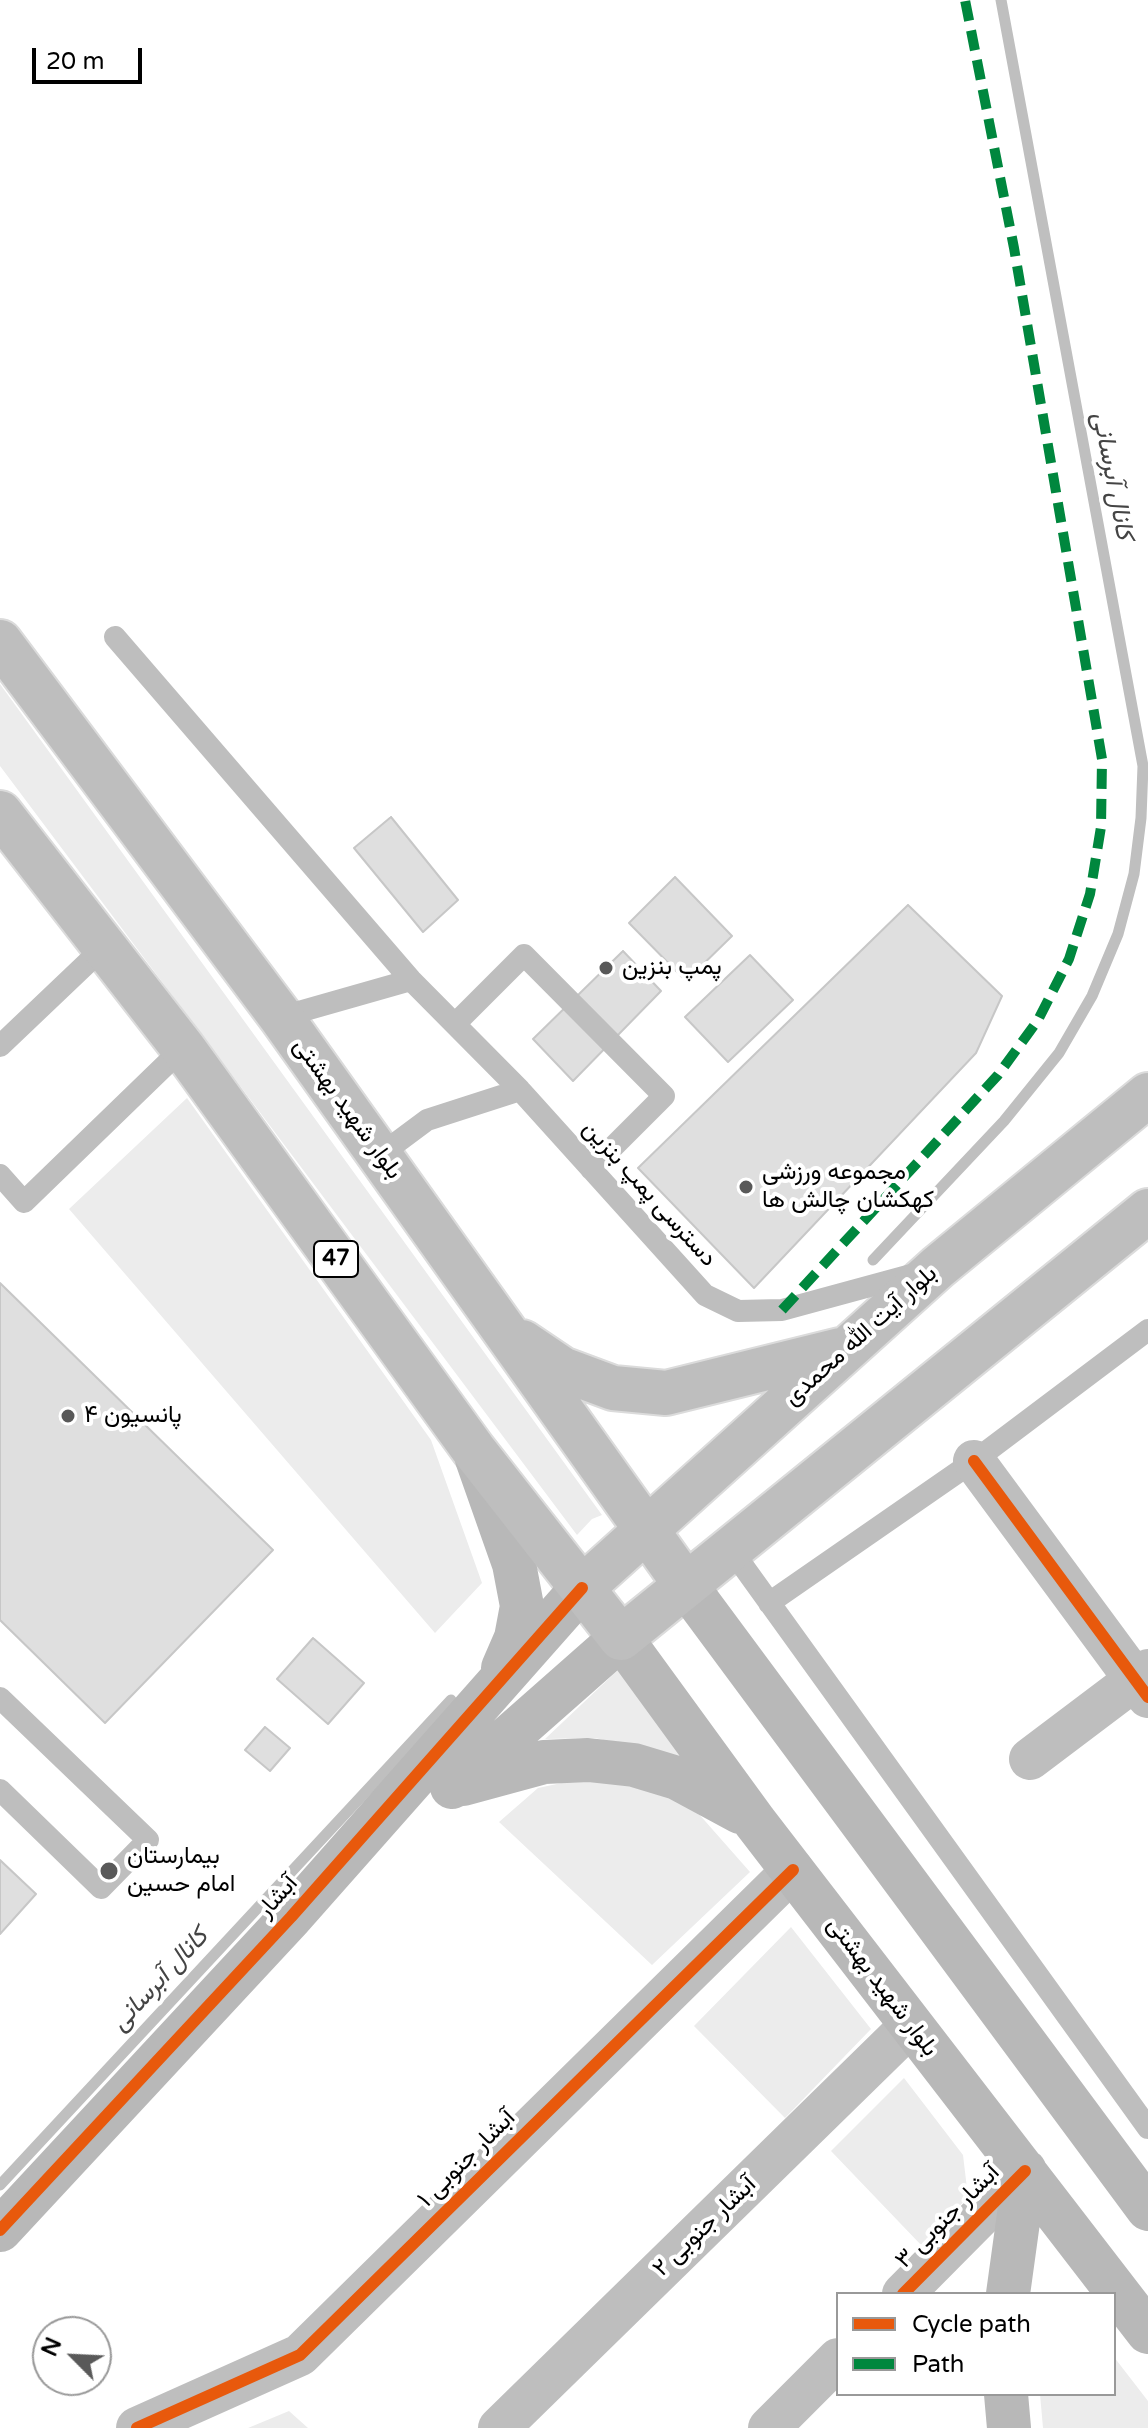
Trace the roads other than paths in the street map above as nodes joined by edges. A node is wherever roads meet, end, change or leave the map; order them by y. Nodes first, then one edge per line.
1 (115, 637) dead end
2 (0, 642) edge
3 (0, 813) edge
4 (104, 947) junction
5 (411, 980) junction
6 (281, 1017) junction
7 (455, 1024) junction
8 (0, 1046) edge
9 (183, 1048) junction
10 (520, 1090) junction
11 (1148, 1095) edge
12 (380, 1155) junction
13 (591, 1169) junction
14 (2, 1181) edge
15 (1148, 1211) edge
16 (938, 1267) junction
17 (482, 1300) junction
18 (1148, 1330) edge
19 (846, 1349) junction
20 (473, 1449) junction
21 (974, 1461) junction
22 (645, 1530) junction
23 (730, 1548) junction
24 (685, 1584) junction
25 (582, 1588) junction
26 (769, 1603) junction
27 (621, 1638) junction
28 (1144, 1682) edge
29 (495, 1687) junction
30 (0, 1698) edge
31 (1030, 1759) dead end
32 (452, 1787) junction
33 (0, 1790) edge
34 (391, 1804) junction
35 (755, 1822) junction
36 (793, 1870) junction
37 (911, 2025) junction
38 (1148, 2128) edge
39 (1025, 2171) junction
40 (1148, 2209) edge
41 (0, 2230) edge
42 (905, 2292) edge
43 (1008, 2292) edge
44 (1148, 2332) edge
45 (836, 2361) edge
46 (1006, 2396) edge
47 (137, 2428) edge
48 (499, 2428) edge
49 (769, 2428) edge
50 (1009, 2428) edge

1 - 5 lane, دسترسی پمپ بنزین
2 - 6 highway, بلوار شهید بهشتی
3 - 4 highway, بلوار شهید بهشتی / 47
4 - 8 lane
4 - 9 highway, بلوار شهید بهشتی / 47
5 - 6 lane
5 - 7 lane, دسترسی پمپ بنزین
6 - 12 highway, بلوار شهید بهشتی
7 - 10 lane, دسترسی پمپ بنزین
7 - 13 lane
9 - 14 lane
9 - 20 highway, بلوار شهید بهشتی / 47
10 - 12 lane
10 - 13 lane, دسترسی پمپ بنزین
11 - 16 highway, بلوار آیت الله محمدی
12 - 17 highway, بلوار شهید بهشتی
13 - 16 lane, دسترسی پمپ بنزین
15 - 23 highway
16 - 19 highway, بلوار آیت الله محمدی
17 - 19 highway
17 - 22 highway, بلوار شهید بهشتی
18 - 21 lane
19 - 22 highway, بلوار آیت الله محمدی
20 - 25 highway, بلوار شهید بهشتی / 47
20 - 29 main road
21 - 26 lane
21 - 28 street
22 - 24 highway, بلوار شهید بهشتی
22 - 25 highway, بلوار آیت الله محمدی
23 - 24 highway
23 - 26 lane
24 - 27 highway
24 - 40 main road, بلوار شهید بهشتی
25 - 27 highway, بلوار شهید بهشتی / 47
25 - 29 main road, آبشار
26 - 38 lane
27 - 32 main road
27 - 35 main road, بلوار شهید بهشتی
28 - 31 street
29 - 34 main road, آبشار
30 - 33 lane
32 - 34 main road
32 - 35 main road
34 - 41 main road, آبشار
35 - 36 main road, بلوار شهید بهشتی
36 - 37 main road, بلوار شهید بهشتی
36 - 47 street, آبشار جنوبی ۱
37 - 39 main road, بلوار شهید بهشتی
37 - 48 street, آبشار جنوبی ۲
39 - 42 street, آبشار جنوبی ۳
39 - 43 main road
39 - 44 main road, بلوار شهید بهشتی
45 - 49 street
46 - 50 main road

